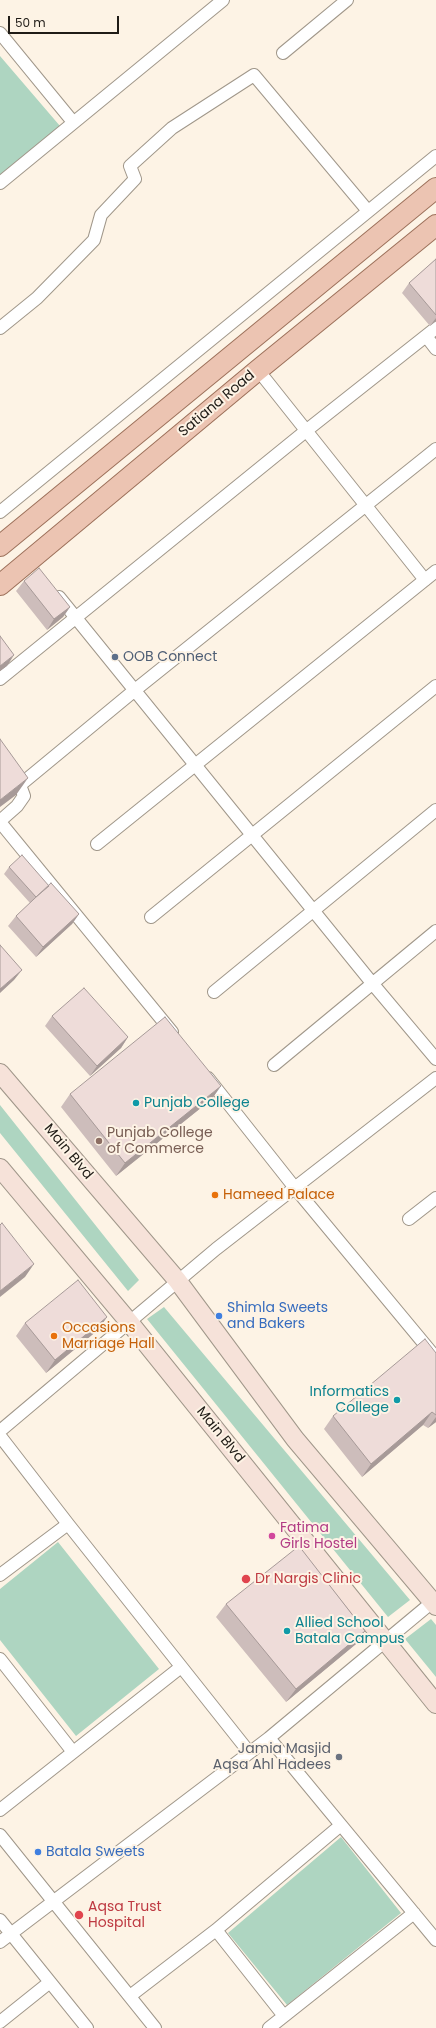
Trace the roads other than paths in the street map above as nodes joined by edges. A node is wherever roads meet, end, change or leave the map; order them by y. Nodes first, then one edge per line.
1 (224, 0) edge
2 (347, 0) edge
3 (0, 33) edge
4 (283, 53) dead end
5 (73, 122) junction
6 (436, 156) edge
7 (0, 183) edge
8 (436, 188) edge
9 (368, 212) junction
10 (436, 225) edge
11 (0, 328) edge
12 (436, 328) edge
13 (426, 336) junction
14 (436, 349) edge
15 (258, 370) junction
16 (307, 430) junction
17 (436, 449) edge
18 (366, 507) junction
19 (0, 512) edge
20 (0, 546) edge
21 (436, 571) edge
22 (426, 580) junction
23 (0, 586) edge
24 (50, 586) edge
25 (75, 618) junction
26 (0, 679) edge
27 (436, 686) edge
28 (135, 690) junction
29 (0, 758) edge
30 (196, 764) junction
31 (20, 785) junction
32 (436, 810) edge
33 (0, 822) edge
34 (253, 836) junction
35 (96, 844) dead end
36 (313, 910) junction
37 (151, 917) dead end
38 (436, 931) edge
39 (372, 983) junction
40 (214, 992) dead end
41 (178, 1039) edge
42 (436, 1059) edge
43 (274, 1065) dead end
44 (202, 1070) edge
45 (0, 1073) edge
46 (436, 1078) edge
47 (0, 1168) edge
48 (295, 1188) junction
49 (436, 1198) edge
50 (409, 1219) dead end
51 (177, 1280) junction
52 (129, 1322) junction
53 (436, 1358) edge
54 (0, 1431) edge
55 (0, 1436) edge
56 (68, 1524) junction
57 (0, 1575) edge
58 (435, 1603) edge
59 (385, 1641) junction
60 (0, 1659) edge
61 (181, 1667) junction
62 (436, 1704) edge
63 (269, 1738) junction
64 (74, 1752) junction
65 (249, 1752) junction
66 (0, 1810) edge
67 (341, 1826) junction
68 (0, 1835) edge
69 (54, 1901) junction
70 (414, 1912) junction
71 (0, 1920) edge
72 (216, 1930) junction
73 (11, 1934) junction
74 (436, 1940) edge
75 (0, 1942) edge
76 (50, 1982) junction
77 (130, 1996) junction
78 (284, 2016) junction
79 (0, 2022) edge
80 (87, 2028) edge
81 (155, 2028) edge
82 (269, 2028) edge

1 - 5 street
2 - 4 street
3 - 5 street
5 - 7 street
6 - 9 street
8 - 20 main road, Satiana Road
9 - 11 street
9 - 19 street
10 - 15 main road, Satiana Road
12 - 13 street
13 - 14 street
13 - 16 street
15 - 16 street
15 - 23 main road, Satiana Road
16 - 18 street
16 - 25 street
17 - 18 street
18 - 22 street
18 - 28 street
21 - 22 street
22 - 30 street
24 - 25 street
25 - 26 street
25 - 28 street
27 - 34 street
28 - 30 street
28 - 31 street
29 - 31 street
30 - 34 street
30 - 35 street
31 - 33 street
32 - 36 street
33 - 41 street
34 - 36 street
34 - 37 street
36 - 39 street
36 - 40 street
38 - 39 street
39 - 42 street
39 - 43 street
44 - 48 street
45 - 51 main road, Main Blvd
46 - 48 street
47 - 52 main road, Main Blvd
48 - 51 street
48 - 53 street
49 - 50 street
51 - 52 street
51 - 58 main road, Main Blvd
52 - 54 street
52 - 59 main road, Main Blvd
55 - 56 street
56 - 57 street
56 - 61 street
58 - 59 street
59 - 62 main road, Main Blvd
59 - 63 street
60 - 64 street
61 - 64 street
61 - 65 street
63 - 65 street
63 - 67 street
64 - 66 street
65 - 69 street
67 - 70 street
67 - 72 street
68 - 69 street
69 - 73 street
69 - 77 street
70 - 74 street
70 - 78 street
71 - 73 street
72 - 77 street
72 - 78 street
73 - 75 street
73 - 76 street
76 - 79 street
76 - 80 street
77 - 81 street
78 - 82 street

